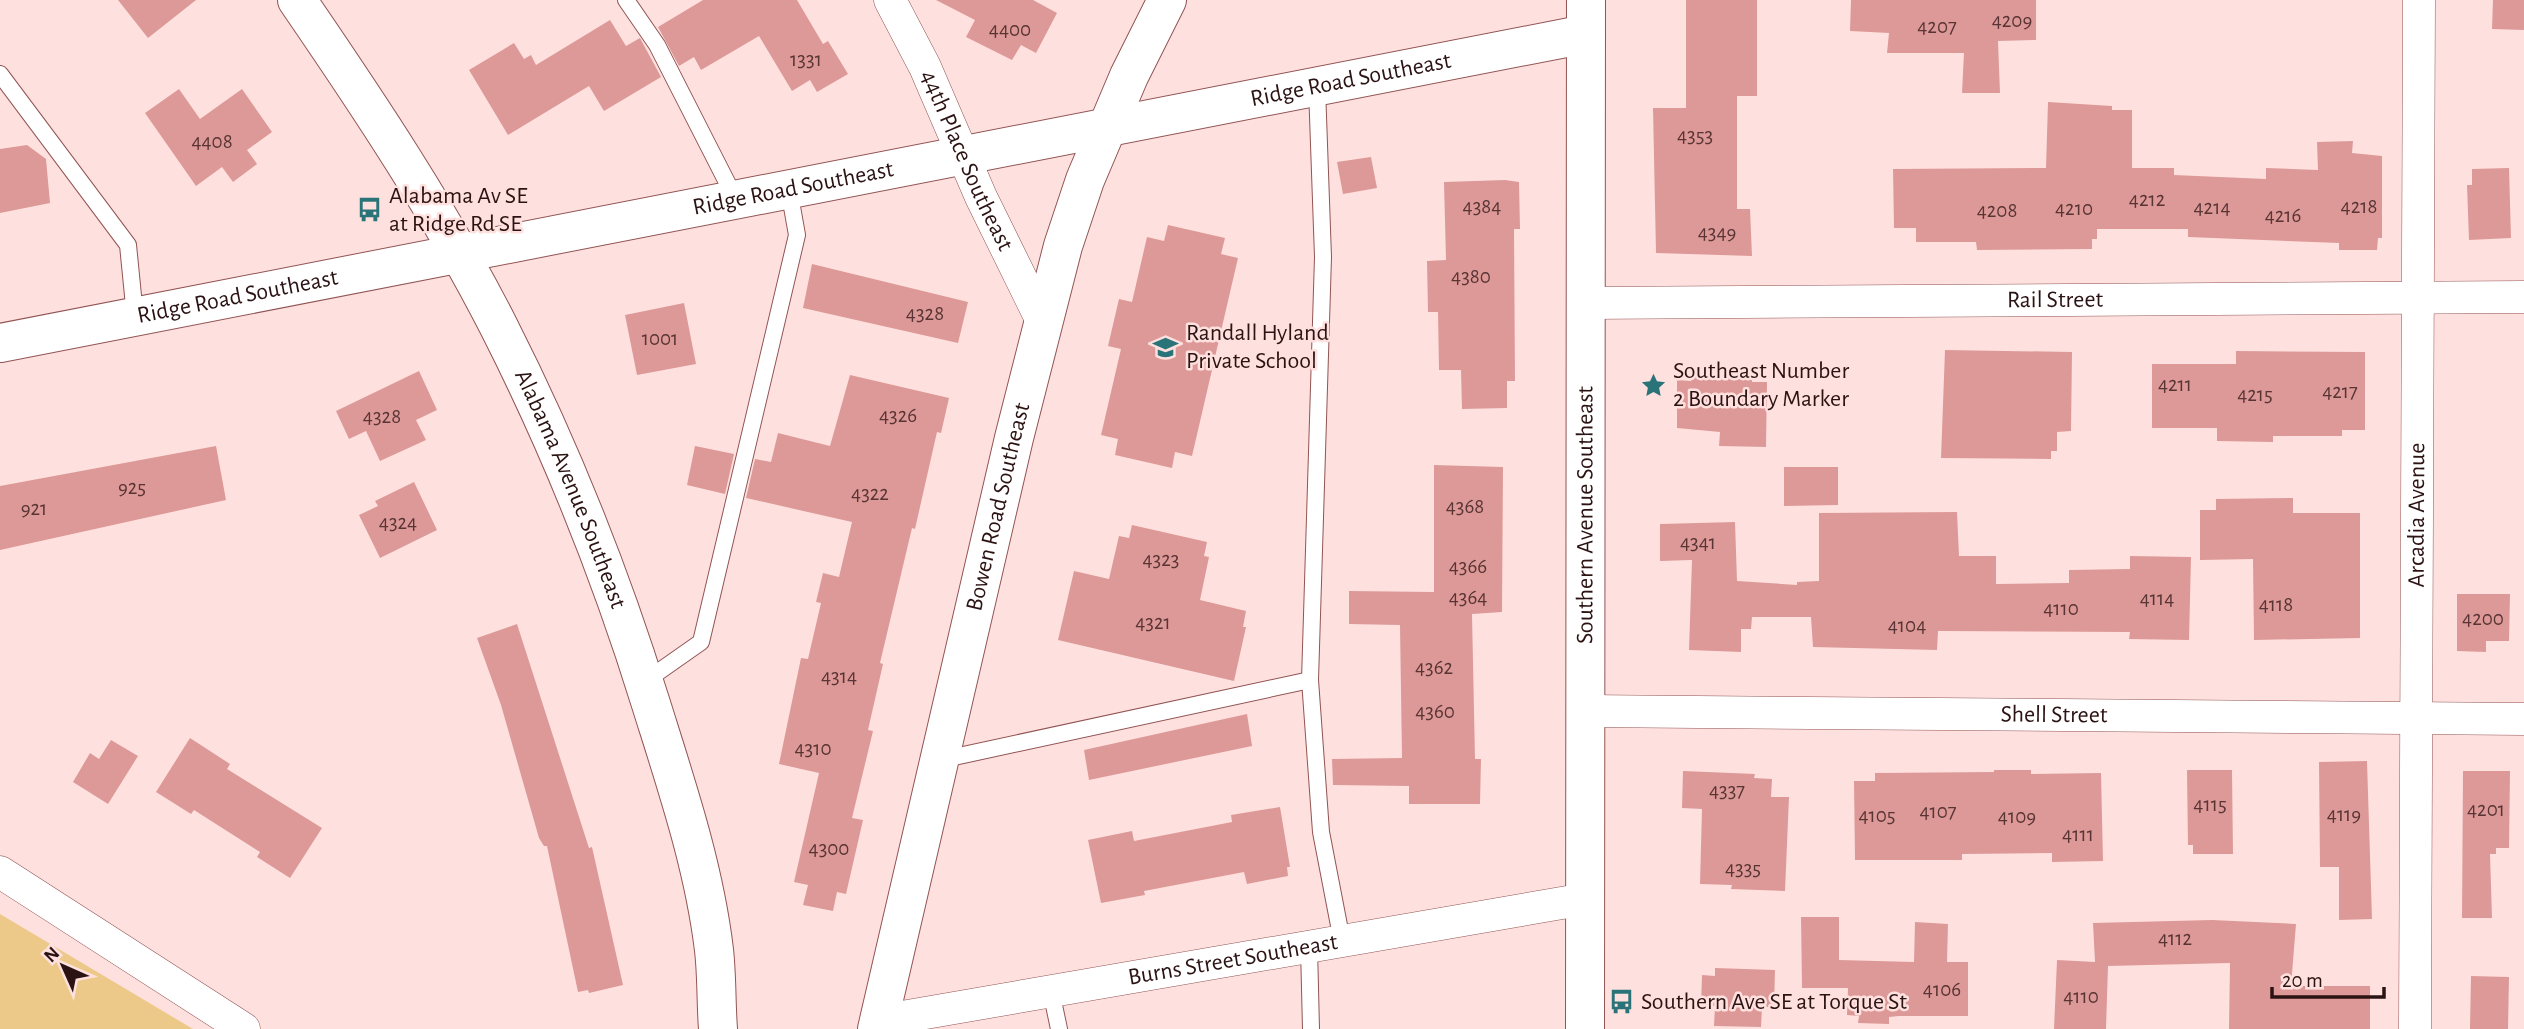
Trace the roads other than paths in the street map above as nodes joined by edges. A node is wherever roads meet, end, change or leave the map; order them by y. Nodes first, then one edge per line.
1 (297, 0) edge
2 (626, 0) edge
3 (890, 0) edge
4 (1167, 0) edge
5 (2419, 0) edge
6 (1586, 17) edge
7 (0, 74) edge
8 (1317, 88) junction
9 (1106, 130) junction
10 (965, 156) junction
11 (789, 190) junction
12 (736, 201) junction
13 (459, 254) junction
14 (2524, 297) edge
15 (2418, 298) junction
16 (1586, 303) junction
17 (135, 316) junction
18 (1042, 321) junction
19 (0, 343) edge
20 (1310, 680) junction
21 (644, 682) junction
22 (1585, 711) junction
23 (2524, 719) edge
24 (2416, 720) junction
25 (940, 760) junction
26 (0, 872) edge
27 (1585, 899) junction
28 (1342, 941) junction
29 (1308, 947) junction
30 (1051, 991) junction
31 (878, 1025) edge
32 (244, 1029) edge
33 (718, 1029) edge
34 (1059, 1029) edge
35 (1311, 1029) edge
36 (1585, 1029) edge
37 (2415, 1029) edge

1 - 13 main road, Alabama Avenue Southeast
2 - 12 lane
3 - 10 street, 44th Place Southeast
4 - 9 main road, Bowen Road Southeast
5 - 15 street, Arcadia Avenue
6 - 8 main road, Ridge Road Southeast
6 - 16 main road, Southern Avenue Southeast
7 - 17 lane
8 - 9 main road, Ridge Road Southeast
8 - 20 lane
9 - 10 main road, Ridge Road Southeast
9 - 18 main road, Bowen Road Southeast
10 - 11 main road, Ridge Road Southeast
10 - 18 street, 44th Place Southeast
11 - 12 main road, Ridge Road Southeast
11 - 21 lane
12 - 13 main road, Ridge Road Southeast
13 - 17 main road, Ridge Road Southeast
13 - 21 main road, Alabama Avenue Southeast
14 - 15 street, Rail Street
15 - 16 street, Rail Street
15 - 24 street, Arcadia Avenue
16 - 22 main road, Southern Avenue Southeast
17 - 19 main road, Ridge Road Southeast
18 - 25 main road, Bowen Road Southeast
20 - 25 lane
20 - 28 lane
21 - 33 main road, Alabama Avenue Southeast
22 - 24 street, Shell Street
22 - 27 main road, Southern Avenue Southeast
23 - 24 street, Shell Street
24 - 37 street, Arcadia Avenue
25 - 31 main road, Bowen Road Southeast
26 - 32 street
27 - 28 street, Burns Street Southeast
27 - 36 main road, Southern Avenue Southeast
28 - 29 street, Burns Street Southeast
29 - 30 street, Burns Street Southeast
29 - 35 lane
30 - 31 street, Burns Street Southeast
30 - 34 lane

